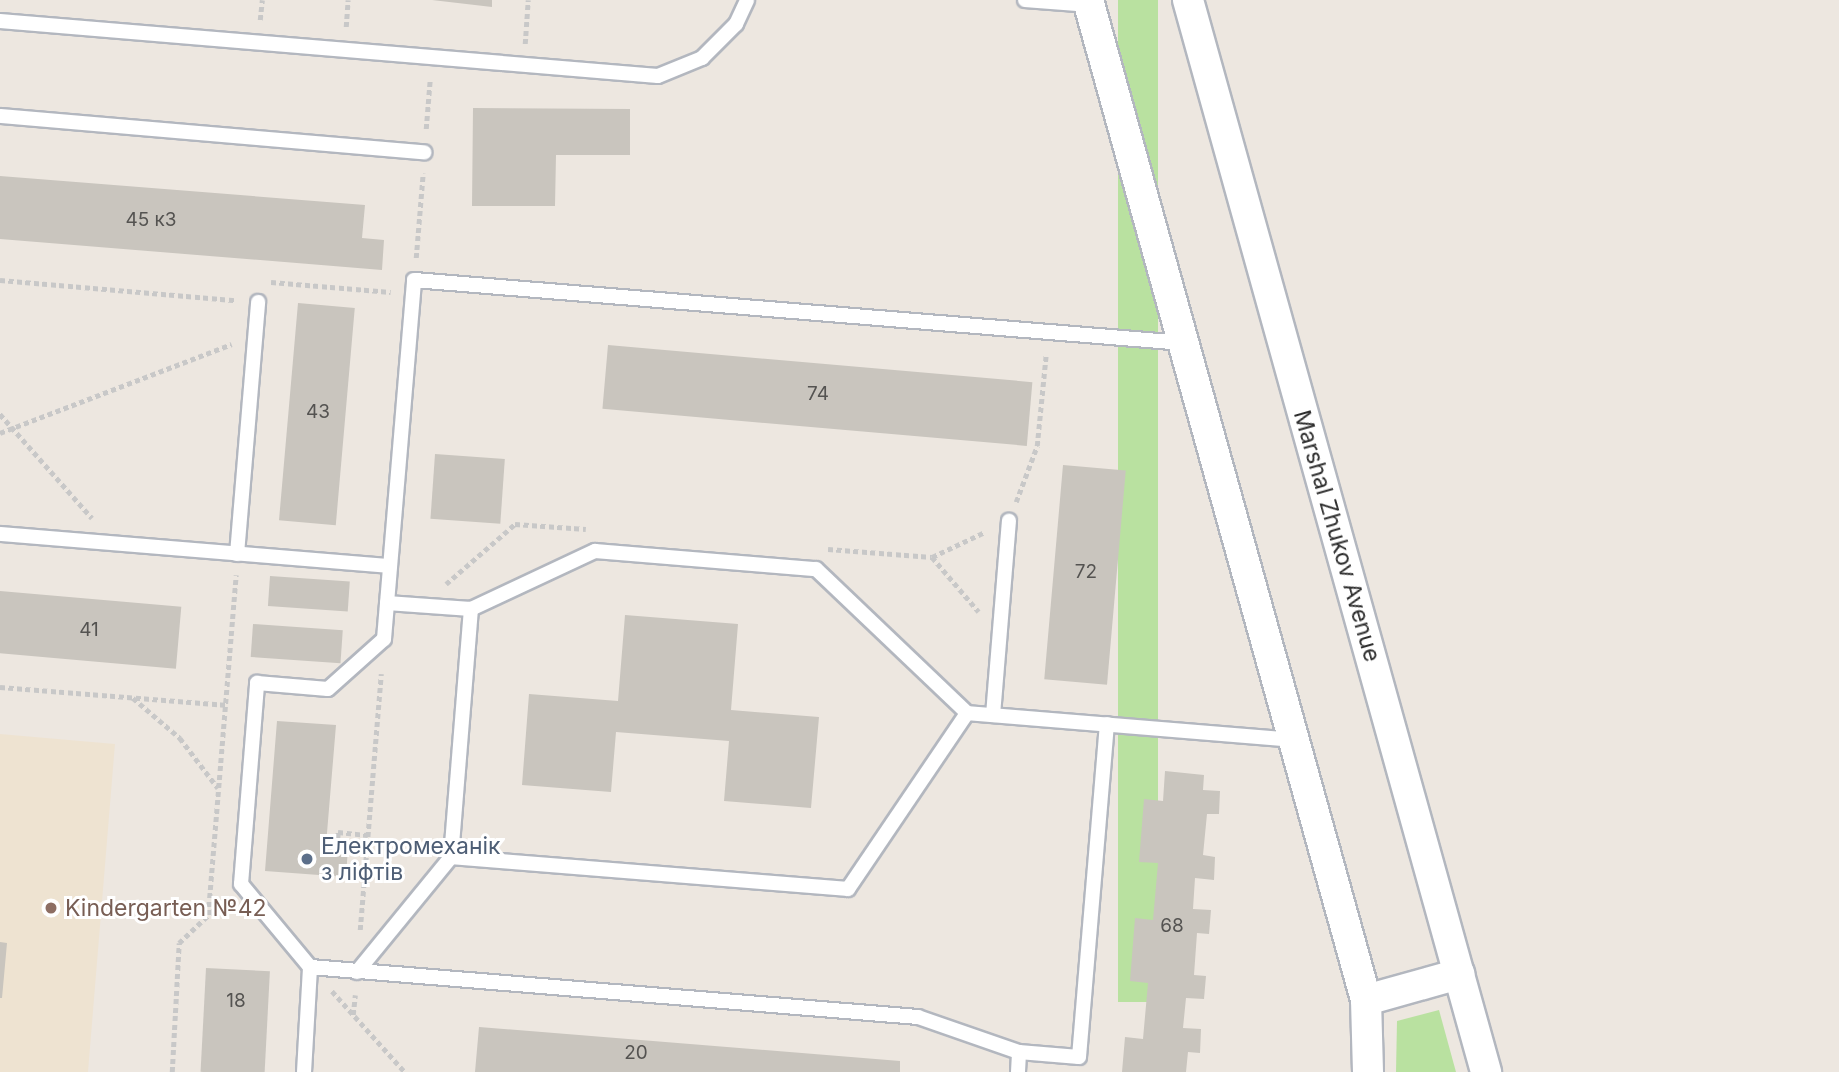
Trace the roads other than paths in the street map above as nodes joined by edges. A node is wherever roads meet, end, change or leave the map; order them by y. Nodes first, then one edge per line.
1 (747, 0) edge
2 (1025, 0) edge
3 (1188, 0) edge
4 (1089, 2) edge
5 (0, 21) edge
6 (0, 116) edge
7 (424, 152) dead end
8 (258, 302) road end
9 (1184, 343) junction
10 (1009, 521) road end
11 (0, 534) edge
12 (237, 554) junction
13 (390, 566) junction
14 (387, 603) junction
15 (471, 609) junction
16 (967, 713) junction
17 (993, 715) junction
18 (1107, 724) junction
19 (1294, 740) junction
20 (451, 857) junction
21 (310, 967) junction
22 (357, 972) junction
23 (1459, 974) junction
24 (1366, 1000) junction
25 (1019, 1052) junction
26 (304, 1072) edge
27 (1018, 1072) edge
28 (1368, 1072) edge
29 (1486, 1072) edge

1 - 5 lane
2 - 4 lane
3 - 23 street, Marshal Zhukov Avenue
4 - 9 street
6 - 7 lane
8 - 12 lane
9 - 13 lane
9 - 19 street
10 - 17 lane
11 - 12 lane
12 - 13 lane
13 - 14 lane
14 - 15 lane
14 - 21 lane
15 - 16 lane
15 - 20 lane
16 - 17 lane
16 - 20 lane
17 - 18 lane
18 - 19 lane
18 - 25 lane
19 - 24 street
20 - 22 lane
21 - 22 lane
21 - 26 lane
22 - 25 lane
23 - 24 street
23 - 29 street, Marshal Zhukov Avenue
24 - 28 street
25 - 27 lane

